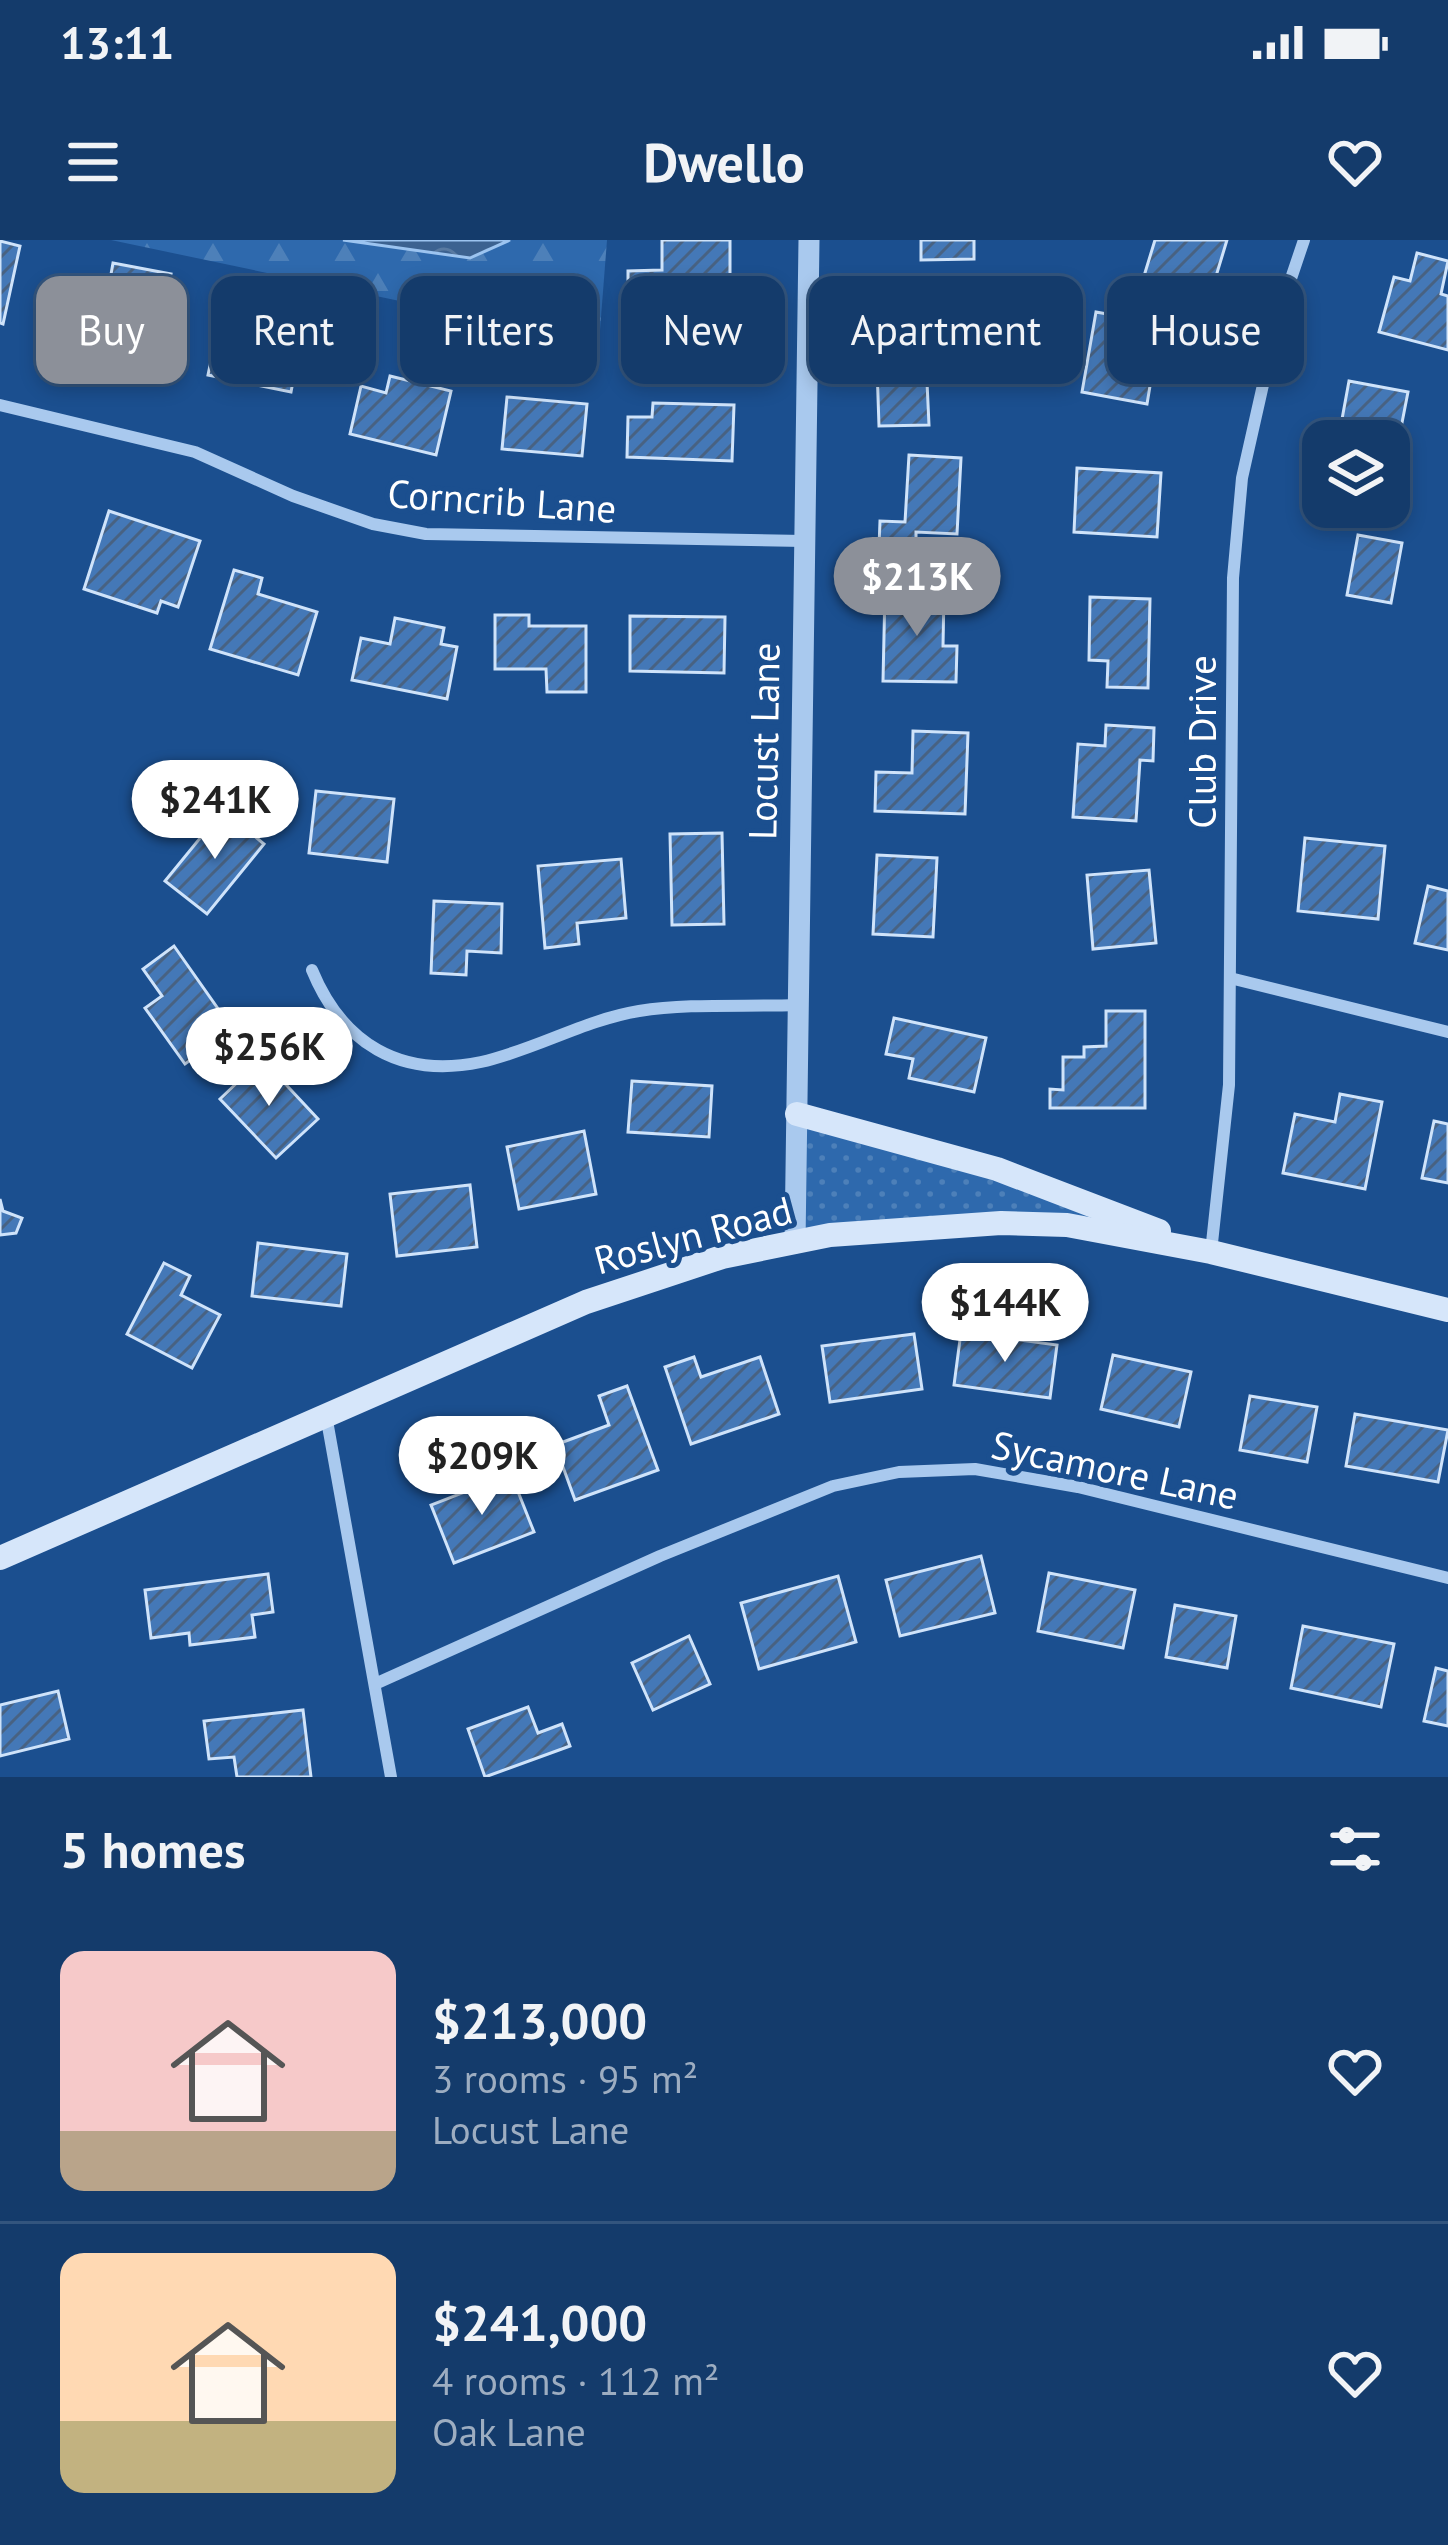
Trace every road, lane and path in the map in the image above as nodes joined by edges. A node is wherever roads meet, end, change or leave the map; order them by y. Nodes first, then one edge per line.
1 (808, 240) edge
2 (1304, 240) edge
3 (0, 405) edge
4 (803, 541) junction
5 (312, 970) dead end
6 (1230, 978) junction
7 (796, 1005) junction
8 (1448, 1032) edge
9 (797, 1114) junction
10 (795, 1243) junction
11 (1211, 1252) junction
12 (1448, 1310) edge
13 (326, 1415) junction
14 (0, 1558) edge
15 (1448, 1578) edge
16 (375, 1684) junction
17 (391, 1777) edge

1 - 4 street, Locust Lane
2 - 6 street, Club Drive
3 - 4 street, Corncrib Lane
4 - 7 street, Locust Lane
5 - 7 street
6 - 8 street
6 - 11 street, Club Drive
7 - 9 street, Locust Lane
9 - 10 street, Locust Lane
9 - 11 main road
10 - 11 main road, Roslyn Road
10 - 13 main road, Roslyn Road
11 - 12 main road, Roslyn Road
13 - 14 main road, Roslyn Road
13 - 16 street
15 - 16 street, Sycamore Lane
16 - 17 street

